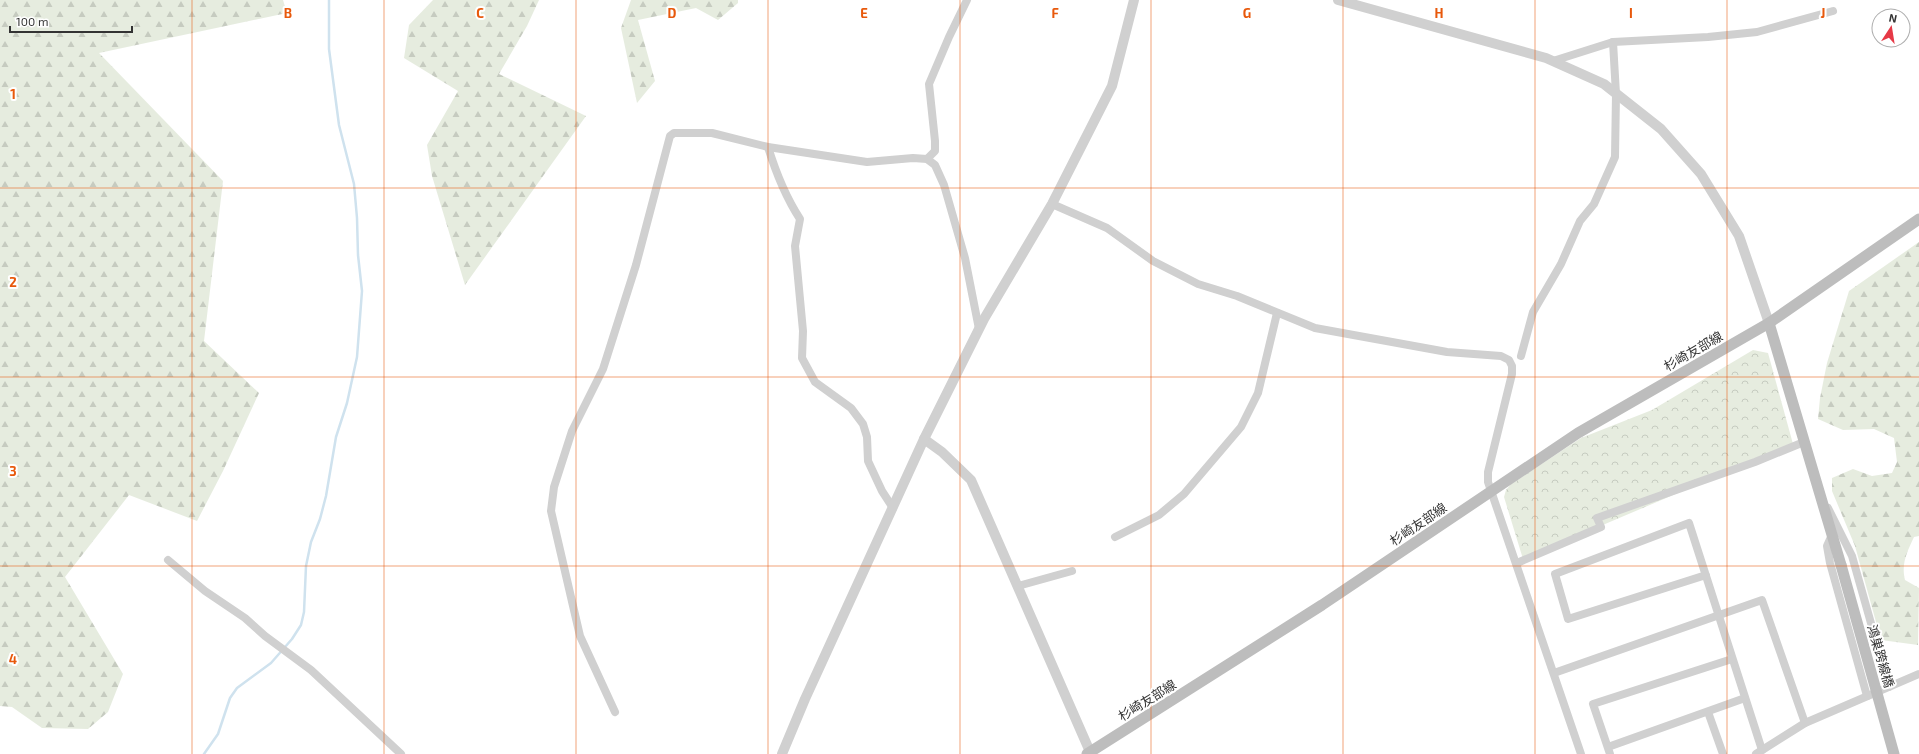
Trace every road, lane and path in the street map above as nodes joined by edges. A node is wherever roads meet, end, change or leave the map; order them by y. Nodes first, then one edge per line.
1 (968, 0) edge
2 (1134, 0) edge
3 (1338, 0) edge
4 (1834, 12) dead end
5 (1612, 42) junction
6 (1553, 61) junction
7 (1616, 94) junction
8 (768, 147) junction
9 (927, 159) junction
10 (1052, 204) junction
11 (1919, 219) edge
12 (1277, 313) junction
13 (1769, 323) junction
14 (979, 329) junction
15 (1521, 356) dead end
16 (924, 439) junction
17 (1804, 442) junction
18 (1818, 488) junction
19 (1492, 491) junction
20 (893, 508) junction
21 (1832, 535) junction
22 (1115, 537) dead end
23 (168, 560) dead end
24 (1517, 562) junction
25 (1072, 571) dead end
26 (1706, 575) junction
27 (1018, 586) junction
28 (1718, 615) junction
29 (1732, 659) junction
30 (1554, 672) junction
31 (1919, 674) edge
32 (1889, 687) junction
33 (1867, 696) junction
34 (1745, 698) junction
35 (615, 712) dead end
36 (1708, 712) junction
37 (1805, 724) junction
38 (1609, 750) edge
39 (1759, 752) edge
40 (1090, 753) edge
41 (401, 754) edge
42 (782, 754) edge
43 (1581, 754) edge
44 (1723, 754) edge
45 (1894, 754) edge

1 - 9 street
2 - 10 street
3 - 6 street
4 - 5 street
5 - 6 street
5 - 7 street
6 - 7 street
7 - 13 street
7 - 15 street
8 - 9 street
8 - 20 street
8 - 35 street
9 - 14 street
10 - 12 street
10 - 14 street
11 - 13 main road, 杉崎友部線
12 - 19 street
12 - 22 street
13 - 17 main road
13 - 19 main road, 杉崎友部線
14 - 16 street
16 - 20 street
16 - 27 street
17 - 18 main road
17 - 24 street
18 - 21 main road
18 - 32 street
19 - 24 street
19 - 40 main road, 杉崎友部線
20 - 42 street
21 - 33 street
21 - 45 main road, 鴻巣跨線橋, bridge
23 - 41 street
24 - 30 street
25 - 27 street
26 - 26 street
26 - 28 street
27 - 40 street
28 - 29 street
28 - 30 street
28 - 37 street
29 - 34 street
29 - 38 street
30 - 43 street
31 - 32 street
32 - 33 street
33 - 37 street
34 - 36 street
34 - 39 street
36 - 38 street
36 - 44 street
37 - 39 street

